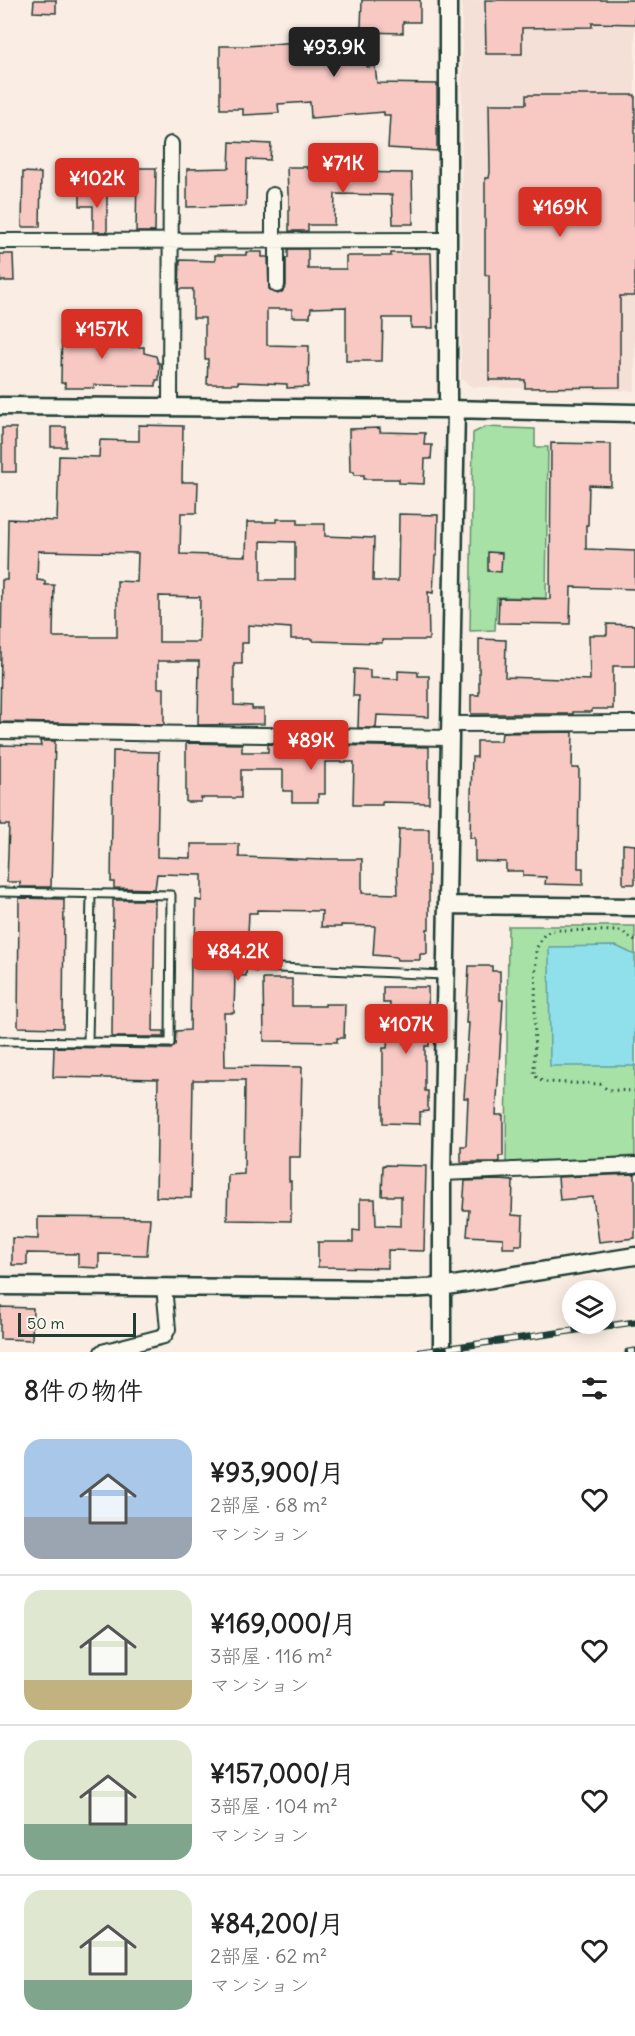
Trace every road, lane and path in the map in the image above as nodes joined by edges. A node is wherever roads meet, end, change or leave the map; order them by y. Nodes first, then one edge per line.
1 (448, 0) edge
2 (171, 144) dead end
3 (273, 195) dead end
4 (448, 240) junction
5 (0, 241) edge
6 (275, 241) junction
7 (169, 242) junction
8 (277, 285) dead end
9 (0, 406) edge
10 (170, 406) junction
11 (452, 409) junction
12 (635, 413) edge
13 (635, 723) edge
14 (0, 731) edge
15 (450, 731) junction
16 (0, 892) edge
17 (90, 894) junction
18 (447, 905) junction
19 (635, 907) edge
20 (635, 941) edge
21 (256, 967) dead end
22 (447, 975) junction
23 (0, 1041) edge
24 (88, 1042) junction
25 (635, 1090) edge
26 (635, 1165) edge
27 (442, 1173) junction
28 (635, 1256) edge
29 (0, 1286) edge
30 (164, 1287) junction
31 (441, 1287) junction
32 (102, 1352) edge
33 (442, 1352) edge

1 - 4 street
2 - 7 street
3 - 6 street
4 - 6 street
4 - 11 street
5 - 7 street
6 - 7 street
6 - 8 street
7 - 10 street
9 - 10 street
10 - 11 street
11 - 12 street
11 - 15 street
13 - 15 street
14 - 15 street
15 - 18 street
16 - 17 lane
17 - 24 lane
17 - 24 lane
18 - 19 street
18 - 22 street
20 - 25 path
21 - 22 lane
22 - 27 street
23 - 24 lane
26 - 27 street
27 - 31 street
28 - 31 street
29 - 30 street
30 - 31 street
30 - 32 street
31 - 33 street

